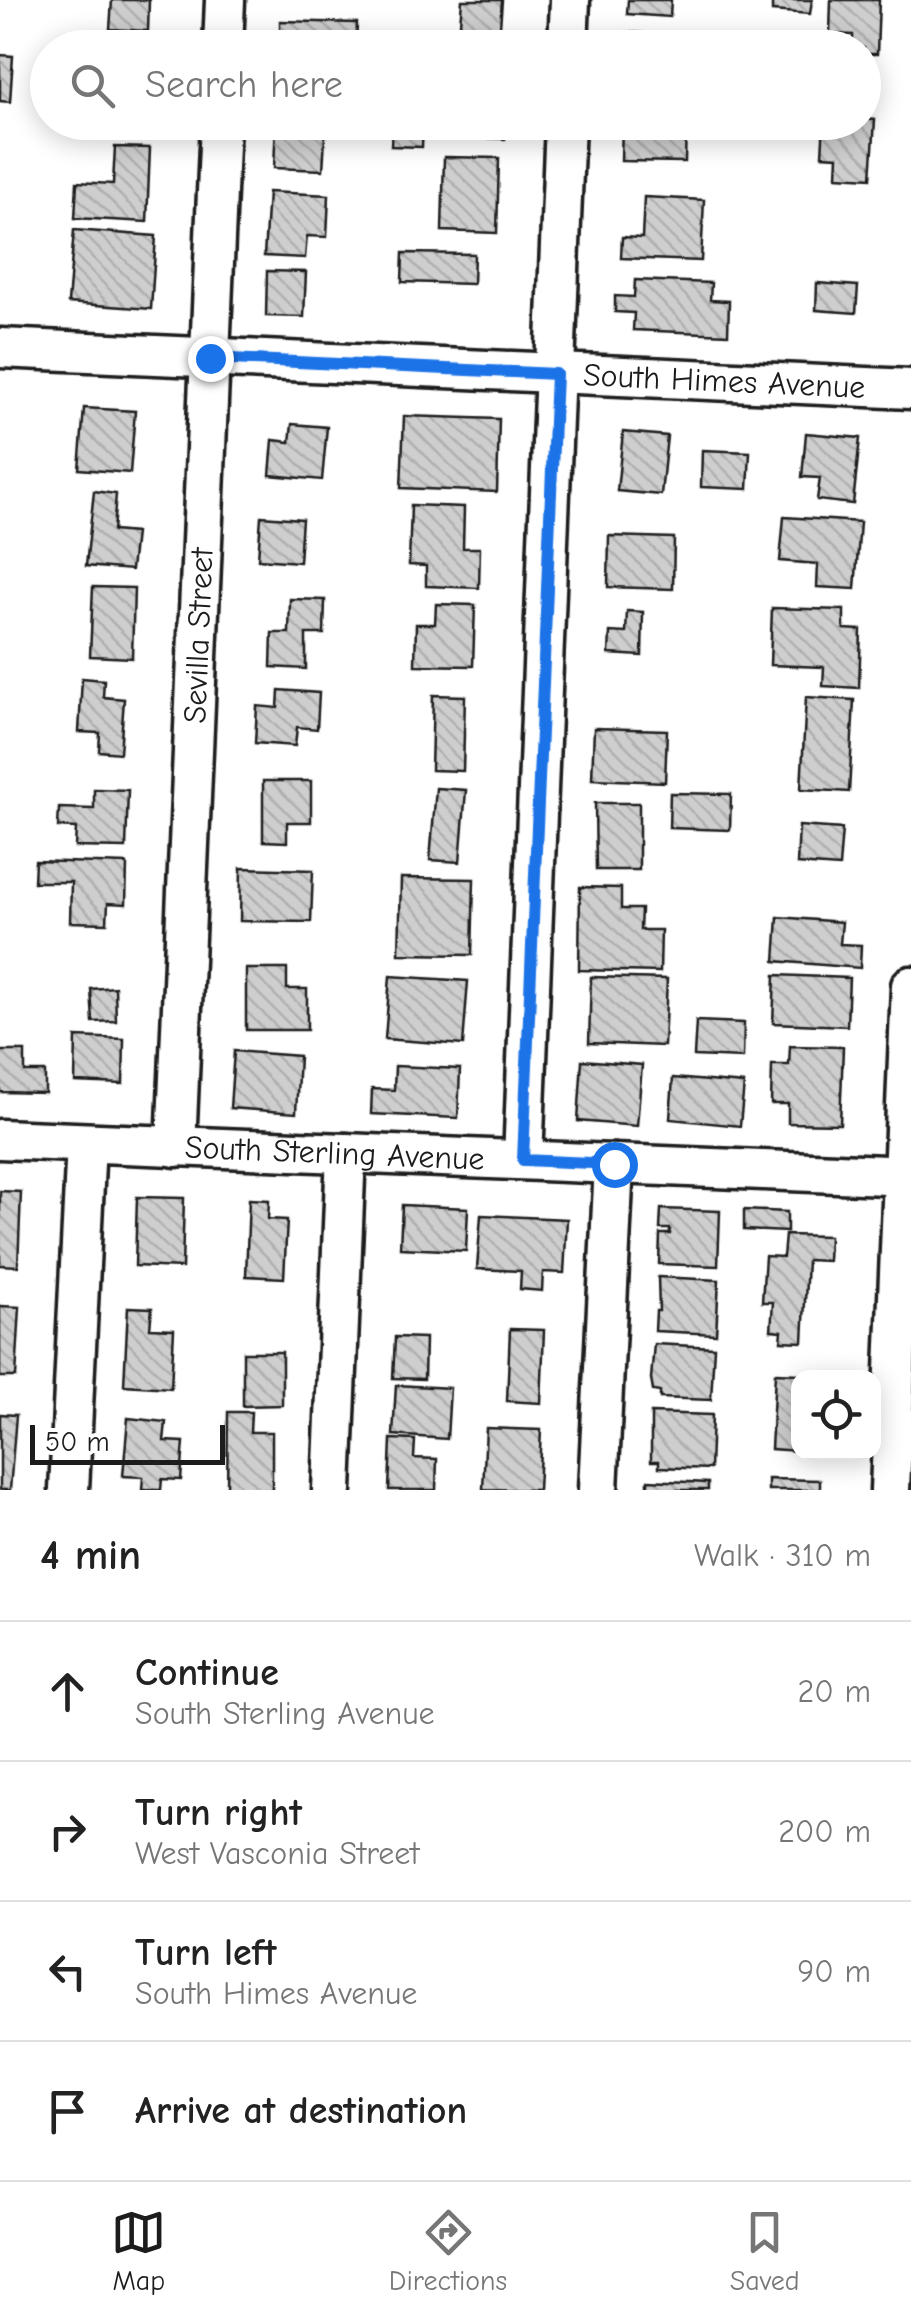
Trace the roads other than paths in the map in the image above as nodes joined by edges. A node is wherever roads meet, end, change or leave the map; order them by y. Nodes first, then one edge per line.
1 (225, 0) edge
2 (570, 0) edge
3 (224, 30) edge
4 (569, 30) edge
5 (219, 140) edge
6 (564, 140) edge
7 (0, 348) edge
8 (210, 358) junction
9 (556, 374) junction
10 (911, 390) edge
11 (911, 986) edge
12 (0, 1138) edge
13 (86, 1143) junction
14 (176, 1147) junction
15 (346, 1153) junction
16 (523, 1160) junction
17 (614, 1164) junction
18 (906, 1176) edge
19 (897, 1484) edge
20 (69, 1490) edge
21 (332, 1490) edge
22 (598, 1490) edge

1 - 3 street
2 - 4 street
5 - 8 street, Sevilla Street
6 - 9 street
7 - 8 street, South Himes Avenue
8 - 9 street, South Himes Avenue
8 - 14 street, Sevilla Street
9 - 10 street, South Himes Avenue
9 - 16 street
11 - 18 street
12 - 13 street, South Sterling Avenue
13 - 14 street, South Sterling Avenue
13 - 20 street
14 - 15 street, South Sterling Avenue
15 - 16 street, South Sterling Avenue
15 - 21 street
16 - 17 street, South Sterling Avenue
17 - 18 street, South Sterling Avenue
17 - 22 street
18 - 19 street

